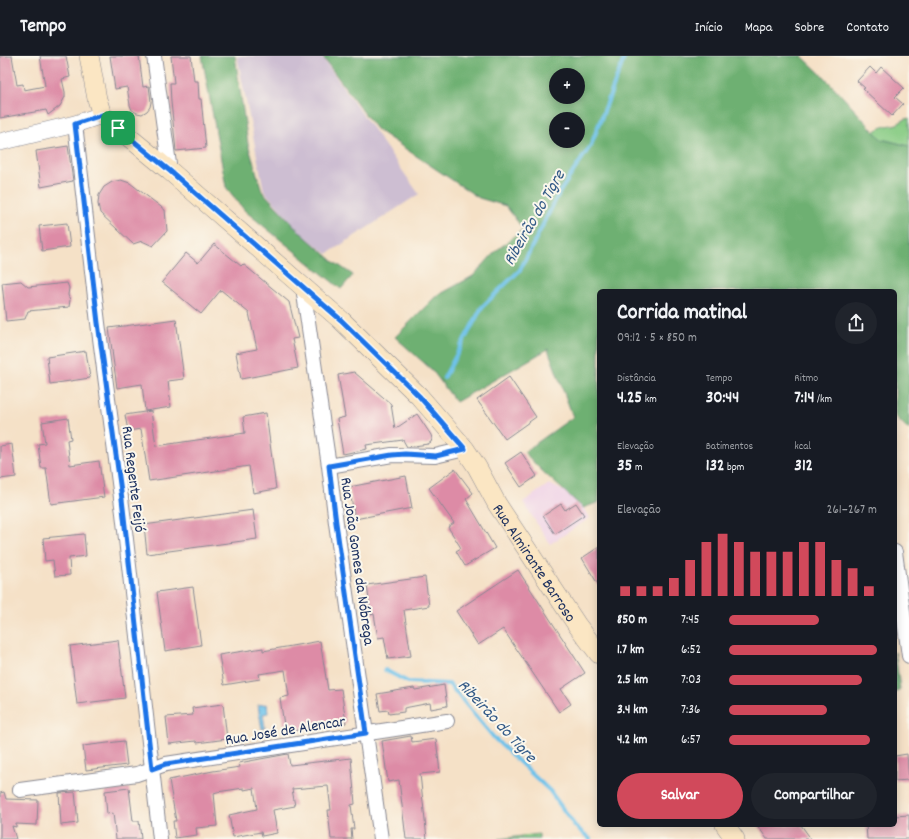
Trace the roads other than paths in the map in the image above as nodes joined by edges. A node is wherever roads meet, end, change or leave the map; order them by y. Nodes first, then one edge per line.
1 (89, 56) edge
2 (154, 56) edge
3 (102, 115) junction
4 (75, 124) junction
5 (0, 142) edge
6 (170, 171) junction
7 (303, 287) junction
8 (465, 449) junction
9 (329, 466) junction
10 (477, 467) junction
11 (897, 567) edge
12 (597, 639) edge
13 (597, 651) edge
14 (909, 656) edge
15 (447, 721) dead end
16 (366, 733) junction
17 (152, 769) junction
18 (20, 790) dead end
19 (726, 827) edge
20 (160, 839) edge
21 (381, 839) edge
22 (735, 839) edge

1 - 3 main road
2 - 6 street
3 - 4 street
3 - 6 main road, Rua Almirante Barroso
4 - 5 street
4 - 17 street, Rua Regente Feijó
6 - 7 main road, Rua Almirante Barroso
7 - 8 main road, Rua Almirante Barroso
7 - 9 street, Rua João Gomes da Nóbrega
8 - 9 street
8 - 10 main road, Rua Almirante Barroso
9 - 16 street, Rua João Gomes da Nóbrega
10 - 12 main road, Rua Almirante Barroso
10 - 13 main road, Rua Almirante Barroso
11 - 14 street
15 - 16 street, Rua José de Alencar
16 - 17 street, Rua José de Alencar
16 - 21 street, Rua João Gomes da Nóbrega
17 - 18 street, Rua José de Alencar
17 - 20 street, Rua Regente Feijó
19 - 22 main road

